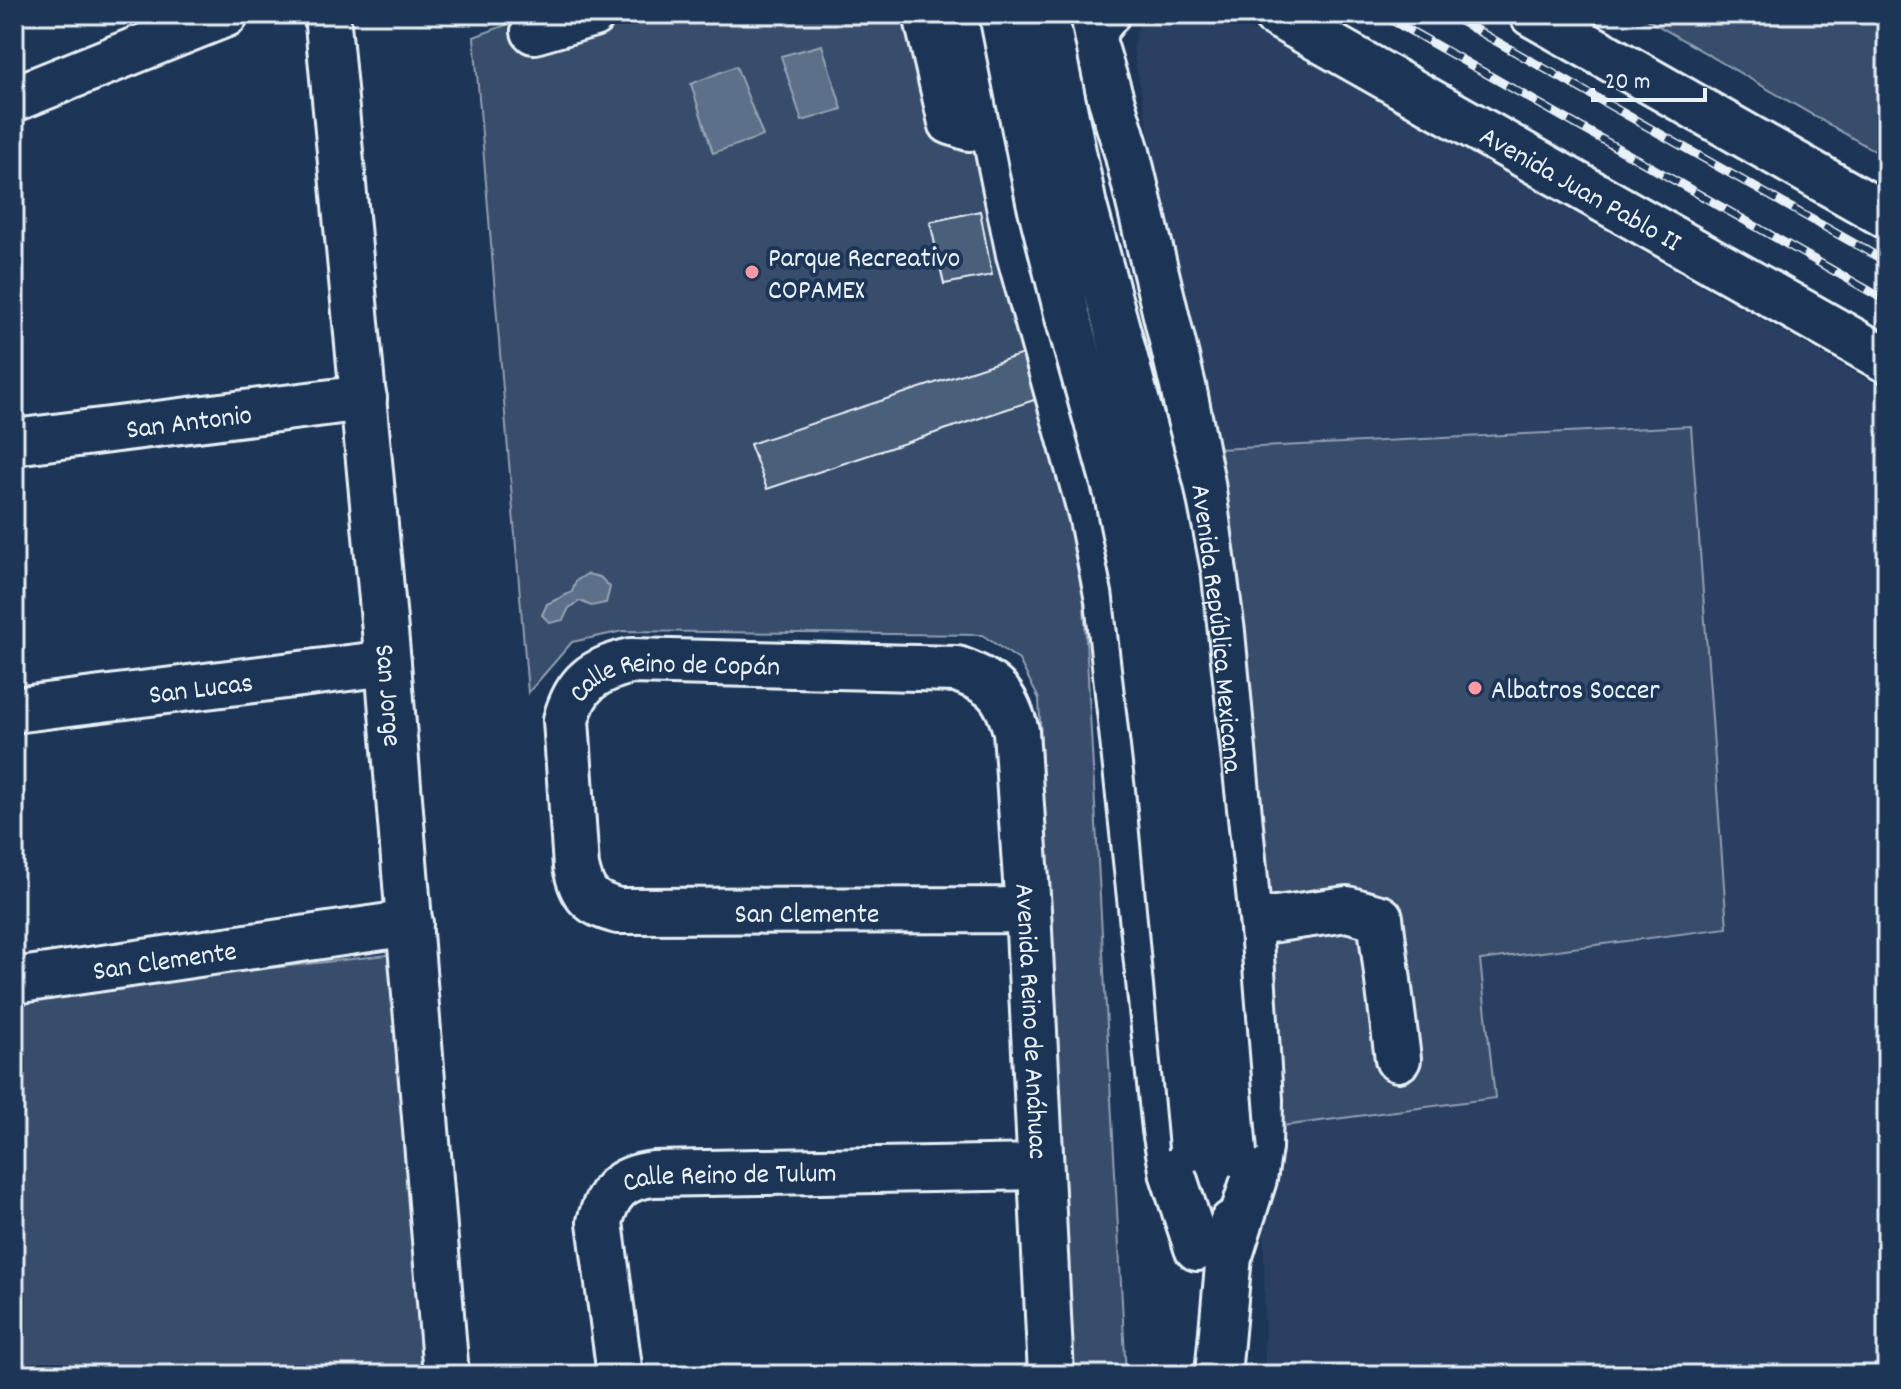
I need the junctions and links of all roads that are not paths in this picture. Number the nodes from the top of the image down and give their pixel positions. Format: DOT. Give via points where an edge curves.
graph roads {
  1 [pos="226,14"];
  2 [pos="327,14"];
  3 [pos="593,14"];
  4 [pos="926,14"];
  5 [pos="970,14"];
  6 [pos="1002,14"];
  7 [pos="1045,14"];
  8 [pos="1275,14"];
  9 [pos="1532,14"];
  10 [pos="534,31"];
  11 [pos="1096,32"];
  12 [pos="14,99"];
  13 [pos="988,107"];
  14 [pos="1887,216"];
  15 [pos="1887,360"];
  16 [pos="364,398"];
  17 [pos="14,442"];
  18 [pos="388,663"];
  19 [pos="984,679"];
  20 [pos="14,710"];
  21 [pos="588,898"];
  22 [pos="1028,910"];
  23 [pos="410,923"];
  24 [pos="1249,923"];
  25 [pos="14,981"];
  26 [pos="1398,1059"];
  27 [pos="1040,1167"];
  28 [pos="1214,1250"];
  29 [pos="1218,1367"];
  30 [pos="446,1375"];
  31 [pos="620,1375"];
  32 [pos="1051,1375"];
  1 -- 12 [label="street"];
  2 -- 16 [label="street, San Jorge"];
  3 -- 10 [label="street"];
  4 -- 13 [label="street" via="951,122 969,128"];
  5 -- 13 [label="street, Avenida República Mexicana"];
  6 -- 28 [label="street, Avenida República Mexicana, bridge" via="1039,201 1117,494 1136,589 1192,1148"];
  7 -- 28 [label="street, Avenida República Mexicana, bridge" via="1084,206 1161,492 1178,579 1234,1153"];
  8 -- 15 [label="street, Avenida Juan Pablo II"];
  9 -- 14 [label="street"];
  11 -- 13 [label="street" via="1058,58 1030,63 1002,77"];
  11 -- 24 [label="street, Avenida República Mexicana" via="1164,303 1202,483 1222,632"];
  13 -- 28 [label="street, Avenida República Mexicana" via="1019,254 1087,500 1108,600 1173,1175"];
  16 -- 17 [label="street, San Antonio"];
  16 -- 18 [label="street, San Jorge"];
  18 -- 20 [label="street, San Lucas"];
  18 -- 23 [label="street, San Jorge"];
  19 -- 21 [label="street, Calle Reino de Copán" via="957,669 631,661 596,673 571,701 566,720 576,867"];
  19 -- 22 [label="street, Avenida Reino de Anáhuac" via="1009,707 1016,731"];
  21 -- 22 [label="street, San Clemente" via="618,911"];
  22 -- 27 [label="street, Avenida Reino de Anáhuac"];
  23 -- 25 [label="street, San Clemente"];
  23 -- 30 [label="street, San Jorge"];
  24 -- 26 [label="street" via="1347,909 1380,918"];
  24 -- 28 [label="street, Avenida República Mexicana" via="1259,1148 1254,1179"];
  27 -- 31 [label="street, Calle Reino de Tulum" via="633,1177 615,1189 600,1222"];
  27 -- 32 [label="street, Avenida Reino de Anáhuac"];
  28 -- 29 [label="street, Avenida República Mexicana"];
}
